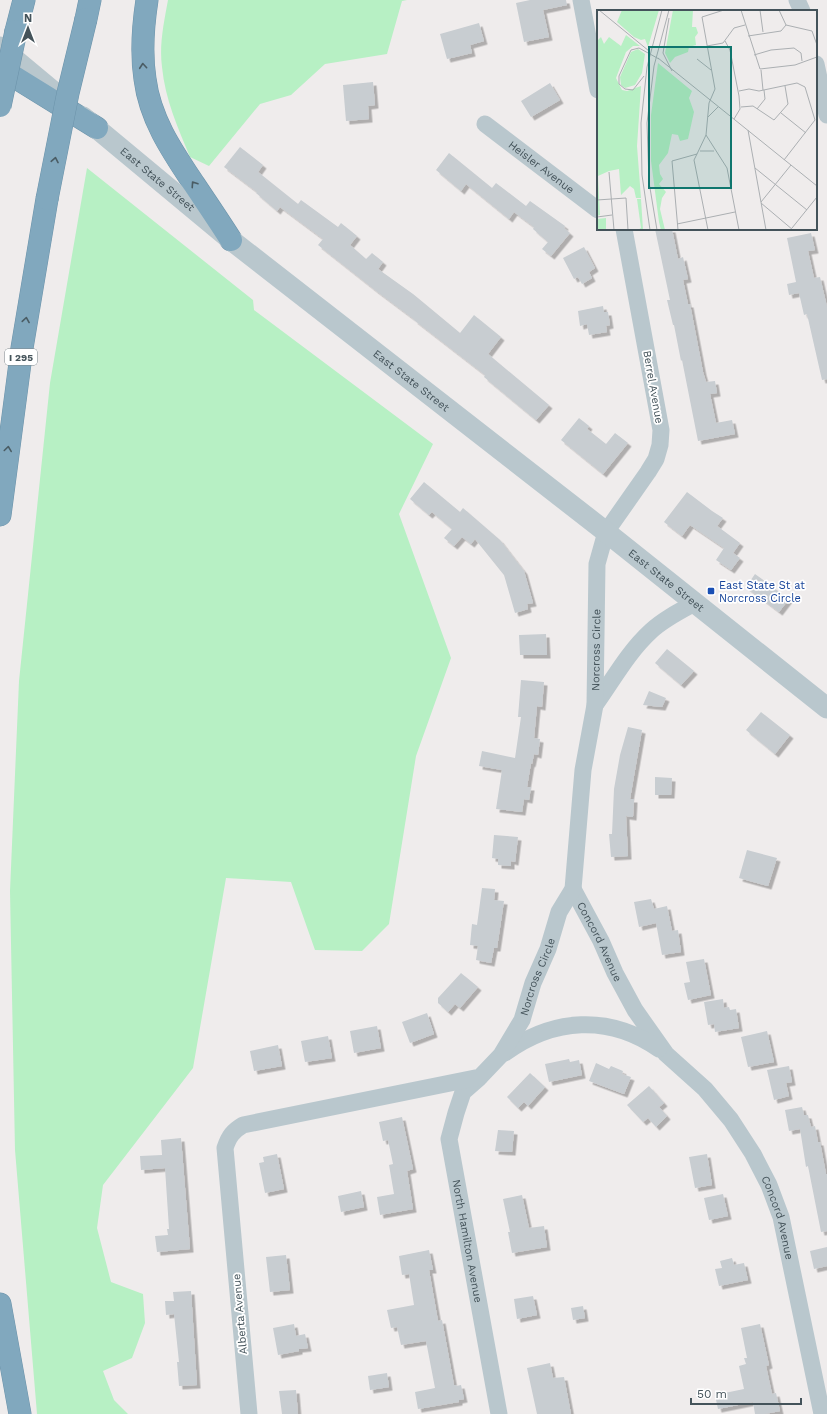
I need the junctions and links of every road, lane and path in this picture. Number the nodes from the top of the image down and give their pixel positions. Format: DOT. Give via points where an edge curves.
graph roads {
  1 [pos="24,0"];
  2 [pos="147,0"];
  3 [pos="581,0"];
  4 [pos="797,0"];
  5 [pos="88,9"];
  6 [pos="802,10"];
  7 [pos="0,47"];
  8 [pos="0,68"];
  9 [pos="817,69"];
  10 [pos="597,85"];
  11 [pos="0,106"];
  12 [pos="827,116"];
  13 [pos="485,124"];
  14 [pos="97,128"];
  15 [pos="597,209"];
  16 [pos="624,230"];
  17 [pos="231,240"];
  18 [pos="0,516"];
  19 [pos="606,532"];
  20 [pos="695,603"];
  21 [pos="595,706"];
  22 [pos="827,708"];
  23 [pos="573,889"];
  24 [pos="666,1054"];
  25 [pos="501,1055"];
  26 [pos="480,1077"];
  27 [pos="0,1304"];
  28 [pos="0,1375"];
  29 [pos="5,1414"];
  30 [pos="20,1414"];
  31 [pos="249,1414"];
  32 [pos="499,1414"];
  33 [pos="822,1414"];
  1 -- 11 [label="highway, bridge"];
  17 -- 2 [label="highway, one-way" via="172,152 155,117 143,64 143,30"];
  3 -- 10 [label="street"];
  4 -- 6 [label="street"];
  18 -- 5 [label="highway, I 295, one-way, bridge" via="25,326 47,199 68,92"];
  7 -- 14 [label="street, East State Street"];
  8 -- 14 [label="highway"];
  9 -- 12 [label="street"];
  13 -- 15 [label="street, Heisler Avenue"];
  14 -- 17 [label="street, East State Street"];
  16 -- 19 [label="street, Berrel Avenue" via="661,430 656,459"];
  17 -- 19 [label="street, East State Street"];
  19 -- 20 [label="street, East State Street"];
  19 -- 21 [label="street, Norcross Circle" via="597,564"];
  20 -- 21 [label="street" via="652,630 635,648"];
  20 -- 22 [label="street, East State Street"];
  21 -- 23 [label="street, Norcross Circle" via="583,770"];
  23 -- 24 [label="street, Concord Avenue" via="635,1010"];
  23 -- 25 [label="street, Norcross Circle" via="559,912 522,1020"];
  24 -- 25 [label="street, Concord Avenue" via="627,1032 605,1026 584,1025 540,1032"];
  24 -- 33 [label="street, Concord Avenue" via="705,1089 731,1120 754,1154 769,1185 781,1217"];
  25 -- 26 [label="street, Norcross Circle"];
  26 -- 31 [label="street, Alberta Avenue" via="243,1125 234,1130 225,1148"];
  26 -- 32 [label="street, North Hamilton Avenue" via="463,1092 449,1139"];
  27 -- 30 [label="highway"];
  28 -- 29 [label="highway"];
}
